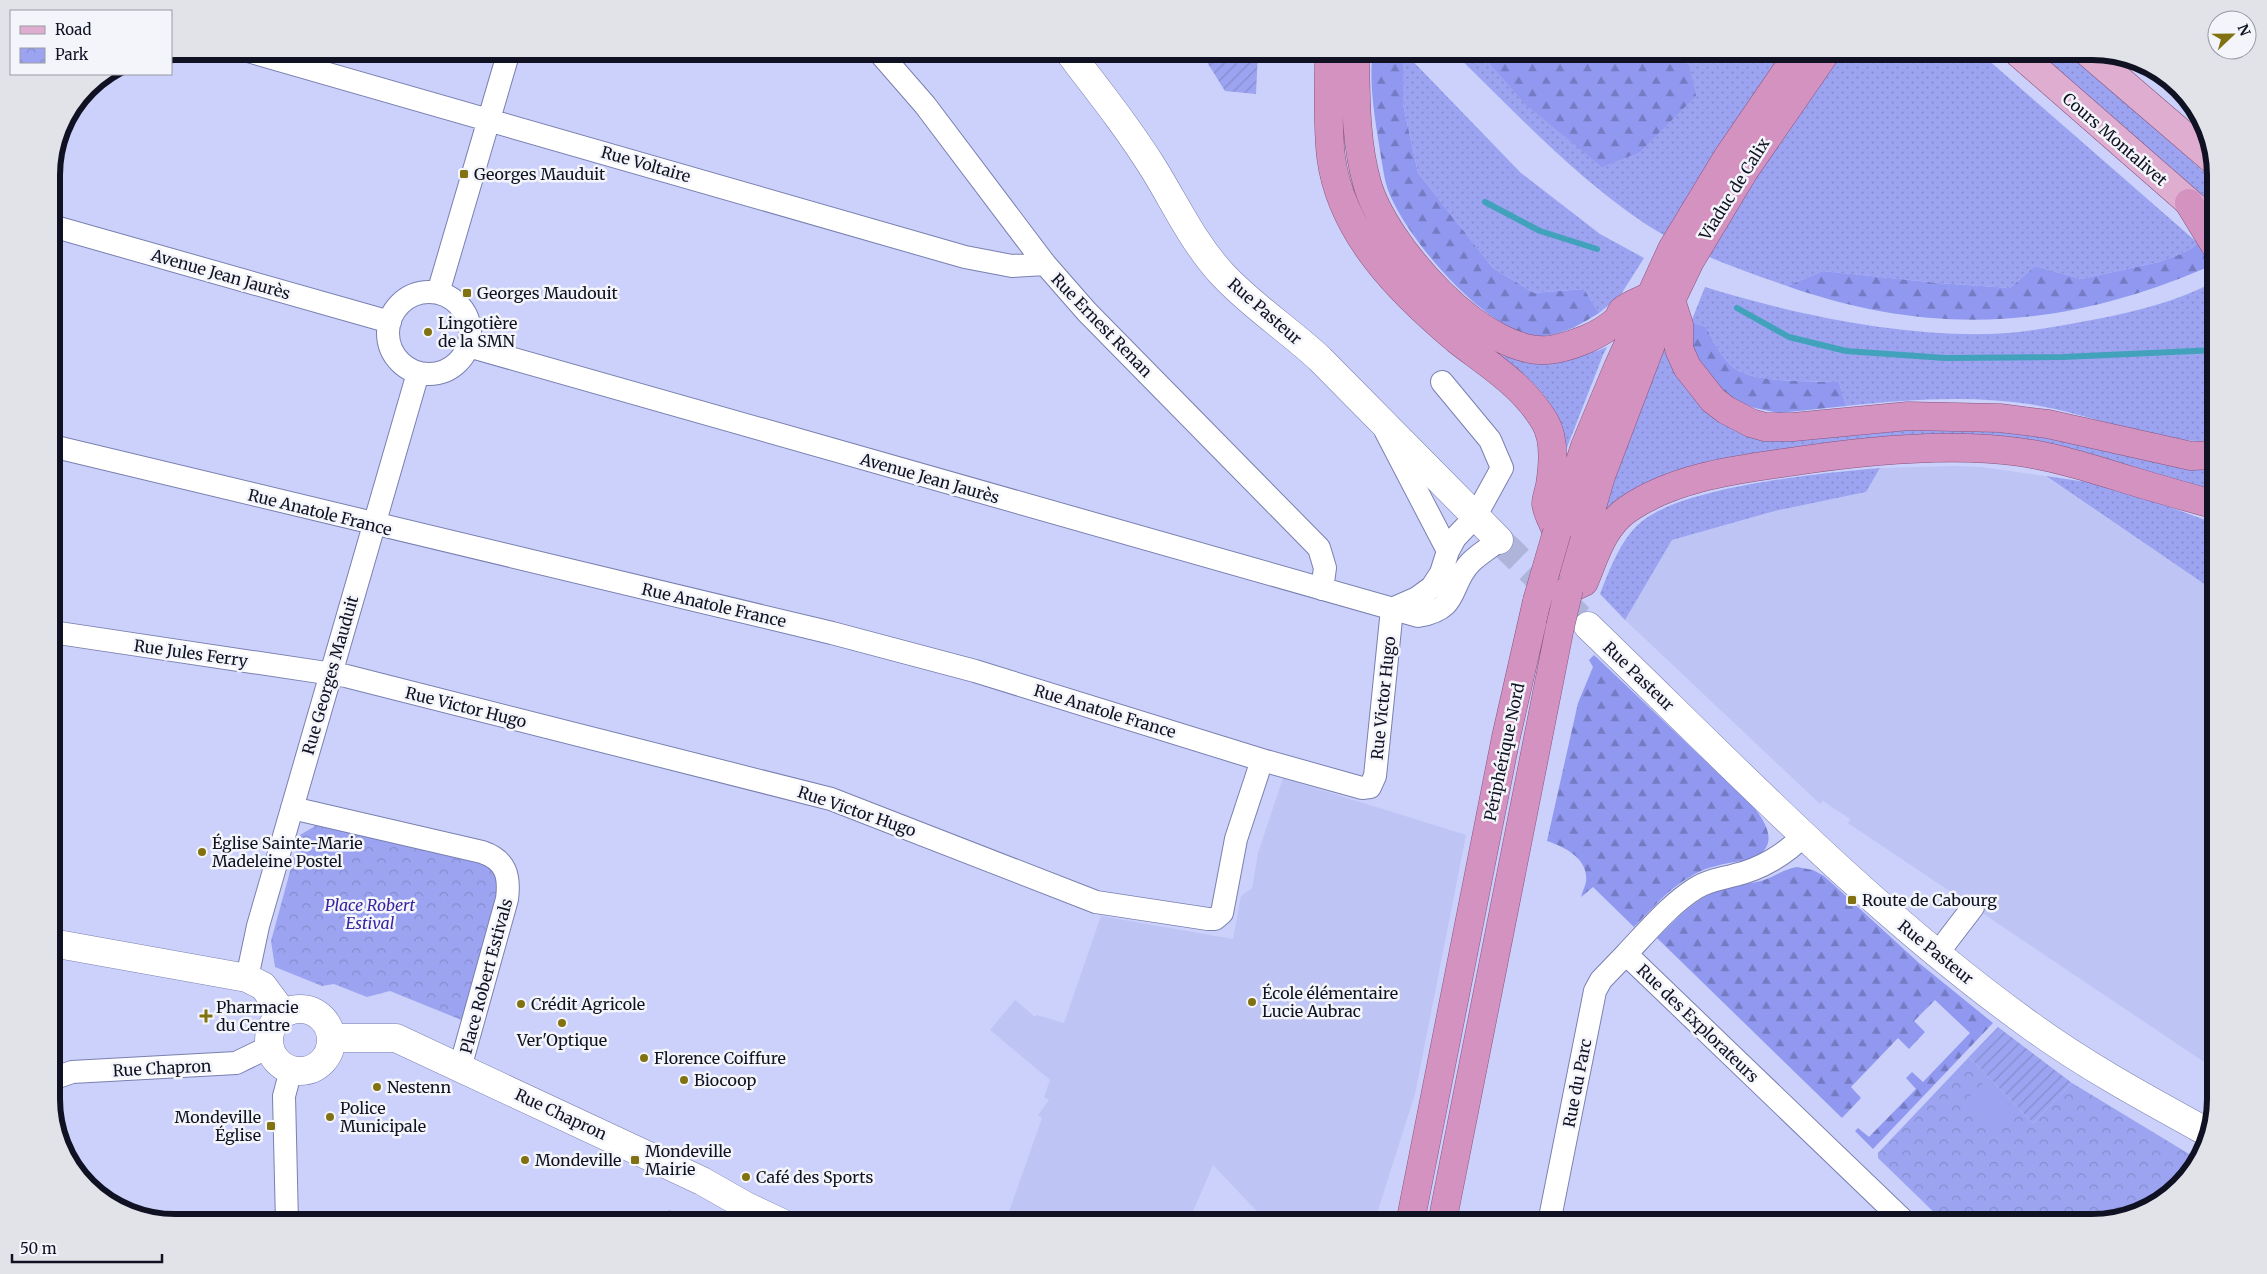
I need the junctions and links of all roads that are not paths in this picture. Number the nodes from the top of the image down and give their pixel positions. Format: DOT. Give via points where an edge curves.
graph roads {
  1 [pos="279,60"];
  2 [pos="506,60"];
  3 [pos="886,60"];
  4 [pos="1075,60"];
  5 [pos="1329,60"];
  6 [pos="1355,60"];
  7 [pos="1794,60"];
  8 [pos="1821,60"];
  9 [pos="2026,60"];
  10 [pos="2097,60"];
  11 [pos="489,120"];
  12 [pos="2205,153"];
  13 [pos="2189,203"];
  14 [pos="2207,218"];
  15 [pos="60,228"];
  16 [pos="2207,232"];
  17 [pos="1044,264"];
  18 [pos="438,293"];
  19 [pos="1660,300"];
  20 [pos="390,322"];
  21 [pos="1646,328"];
  22 [pos="468,346"];
  23 [pos="418,373"];
  24 [pos="1442,382"];
  25 [pos="1382,422"];
  26 [pos="60,448"];
  27 [pos="2207,455"];
  28 [pos="2207,503"];
  29 [pos="1475,517"];
  30 [pos="374,525"];
  31 [pos="1576,529"];
  32 [pos="1499,540"];
  33 [pos="1448,551"];
  34 [pos="1322,589"];
  35 [pos="1392,609"];
  36 [pos="1588,626"];
  37 [pos="60,633"];
  38 [pos="330,674"];
  39 [pos="1262,760"];
  40 [pos="1370,787"];
  41 [pos="292,808"];
  42 [pos="1804,835"];
  43 [pos="1973,906"];
  44 [pos="60,944"];
  45 [pos="1626,954"];
  46 [pos="1937,954"];
  47 [pos="246,978"];
  48 [pos="283,1013"];
  49 [pos="331,1038"];
  50 [pos="269,1047"];
  51 [pos="460,1068"];
  52 [pos="291,1070"];
  53 [pos="60,1076"];
  54 [pos="2202,1130"];
  55 [pos="287,1214"];
  56 [pos="763,1214"];
  57 [pos="1412,1214"];
  58 [pos="1444,1214"];
  59 [pos="1551,1214"];
  60 [pos="1897,1214"];
  1 -- 11 [label="street, Rue Voltaire"];
  2 -- 11 [label="street"];
  3 -- 17 [label="street, Rue Ernest Renan" via="925,105"];
  4 -- 25 [label="main road, Rue Pasteur" via="1155,171 1187,227 1223,275 1306,346"];
  5 -- 31 [label="highway" via="1331,158 1355,226 1384,270 1415,303 1478,357 1507,376 1540,414 1550,438 1552,461 1546,504"];
  6 -- 19 [label="highway" via="1360,154 1367,185 1379,213 1409,257 1452,305 1473,322 1505,342 1526,348 1554,349 1586,339 1618,319 1621,312"];
  7 -- 19 [label="highway, Viaduc de Calix" via="1696,208"];
  8 -- 19 [label="highway, Viaduc de Calix" via="1776,122 1690,261"];
  9 -- 13 [label="main road, Cours Montalivet"];
  10 -- 12 [label="main road"];
  11 -- 17 [label="street, Rue Voltaire" via="965,256 1012,266"];
  11 -- 18 [label="street"];
  13 -- 14 [label="main road, Cours Montalivet"];
  13 -- 16 [label="highway"];
  15 -- 20 [label="street, Avenue Jean Jaurès"];
  17 -- 34 [label="street, Rue Ernest Renan" via="1087,312 1320,548 1325,568"];
  18 -- 20 [label="street" via="425,292 408,298 395,311"];
  18 -- 22 [label="street" via="461,307 468,319"];
  19 -- 21 [label="highway, Viaduc de Calix"];
  19 -- 27 [label="highway" via="1679,325 1679,349 1690,372 1713,400 1740,418 1765,427 1908,416 2000,418 2048,424 2191,456"];
  20 -- 23 [label="street" via="388,335 397,359"];
  21 -- 31 [label="highway, Périphérique Nord" via="1601,476"];
  22 -- 23 [label="street" via="463,357 443,372 431,375"];
  22 -- 34 [label="street, Avenue Jean Jaurès"];
  23 -- 30 [label="street, Rue Georges Mauduit"];
  24 -- 29 [label="street" via="1490,440 1502,468"];
  25 -- 29 [label="main road, Rue Pasteur"];
  25 -- 33 [label="street"];
  26 -- 30 [label="street, Rue Anatole France"];
  28 -- 31 [label="highway" via="2070,463 2019,452 1911,449 1745,468 1696,479 1669,488 1628,509 1614,522"];
  29 -- 32 [label="main road, Rue Pasteur"];
  29 -- 33 [label="street" via="1455,538"];
  30 -- 38 [label="street, Rue Georges Mauduit"];
  30 -- 39 [label="street, Rue Anatole France" via="832,633 975,671"];
  31 -- 57 [label="highway, Périphérique Nord, bridge" via="1537,601 1506,737"];
  31 -- 58 [label="highway, Périphérique Nord, bridge" via="1569,588"];
  32 -- 35 [label="street, Avenue Jean Jaurès" via="1471,562 1452,597 1437,610 1418,616"];
  33 -- 35 [label="street" via="1441,573 1432,586 1417,598"];
  34 -- 35 [label="street, Avenue Jean Jaurès"];
  35 -- 40 [label="street, Rue Victor Hugo" via="1375,776"];
  36 -- 42 [label="main road, Rue Pasteur"];
  37 -- 38 [label="street, Rue Jules Ferry"];
  38 -- 39 [label="street, Rue Victor Hugo" via="831,798 1096,902 1208,919 1215,919 1222,913 1236,839"];
  38 -- 41 [label="street, Rue Georges Mauduit"];
  39 -- 40 [label="street, Rue Anatole France" via="1354,786"];
  41 -- 47 [label="street, Rue Georges Mauduit"];
  41 -- 51 [label="street, Place Robert Estivals" via="482,852 503,864 509,887"];
  42 -- 45 [label="street, Rue des Explorateurs" via="1794,846 1766,863 1736,875 1716,878 1696,888 1658,919"];
  42 -- 46 [label="main road, Rue Pasteur"];
  43 -- 46 [label="street"];
  44 -- 47 [label="main road"];
  45 -- 59 [label="street, Rue du Parc" via="1601,980 1595,992"];
  45 -- 60 [label="street, Rue des Explorateurs"];
  46 -- 54 [label="main road, Rue Pasteur" via="2032,1027"];
  47 -- 48 [label="main road" via="263,986"];
  48 -- 49 [label="main road" via="293,1008 314,1011 329,1027"];
  48 -- 50 [label="main road" via="270,1028"];
  49 -- 51 [label="main road, Rue Chapron" via="396,1038"];
  49 -- 52 [label="main road" via="330,1048 320,1064 301,1072"];
  50 -- 52 [label="main road" via="273,1057"];
  50 -- 53 [label="street, Rue Chapron" via="236,1063 72,1072"];
  51 -- 56 [label="main road, Rue Chapron" via="702,1181"];
  52 -- 55 [label="street" via="284,1096"];
}
